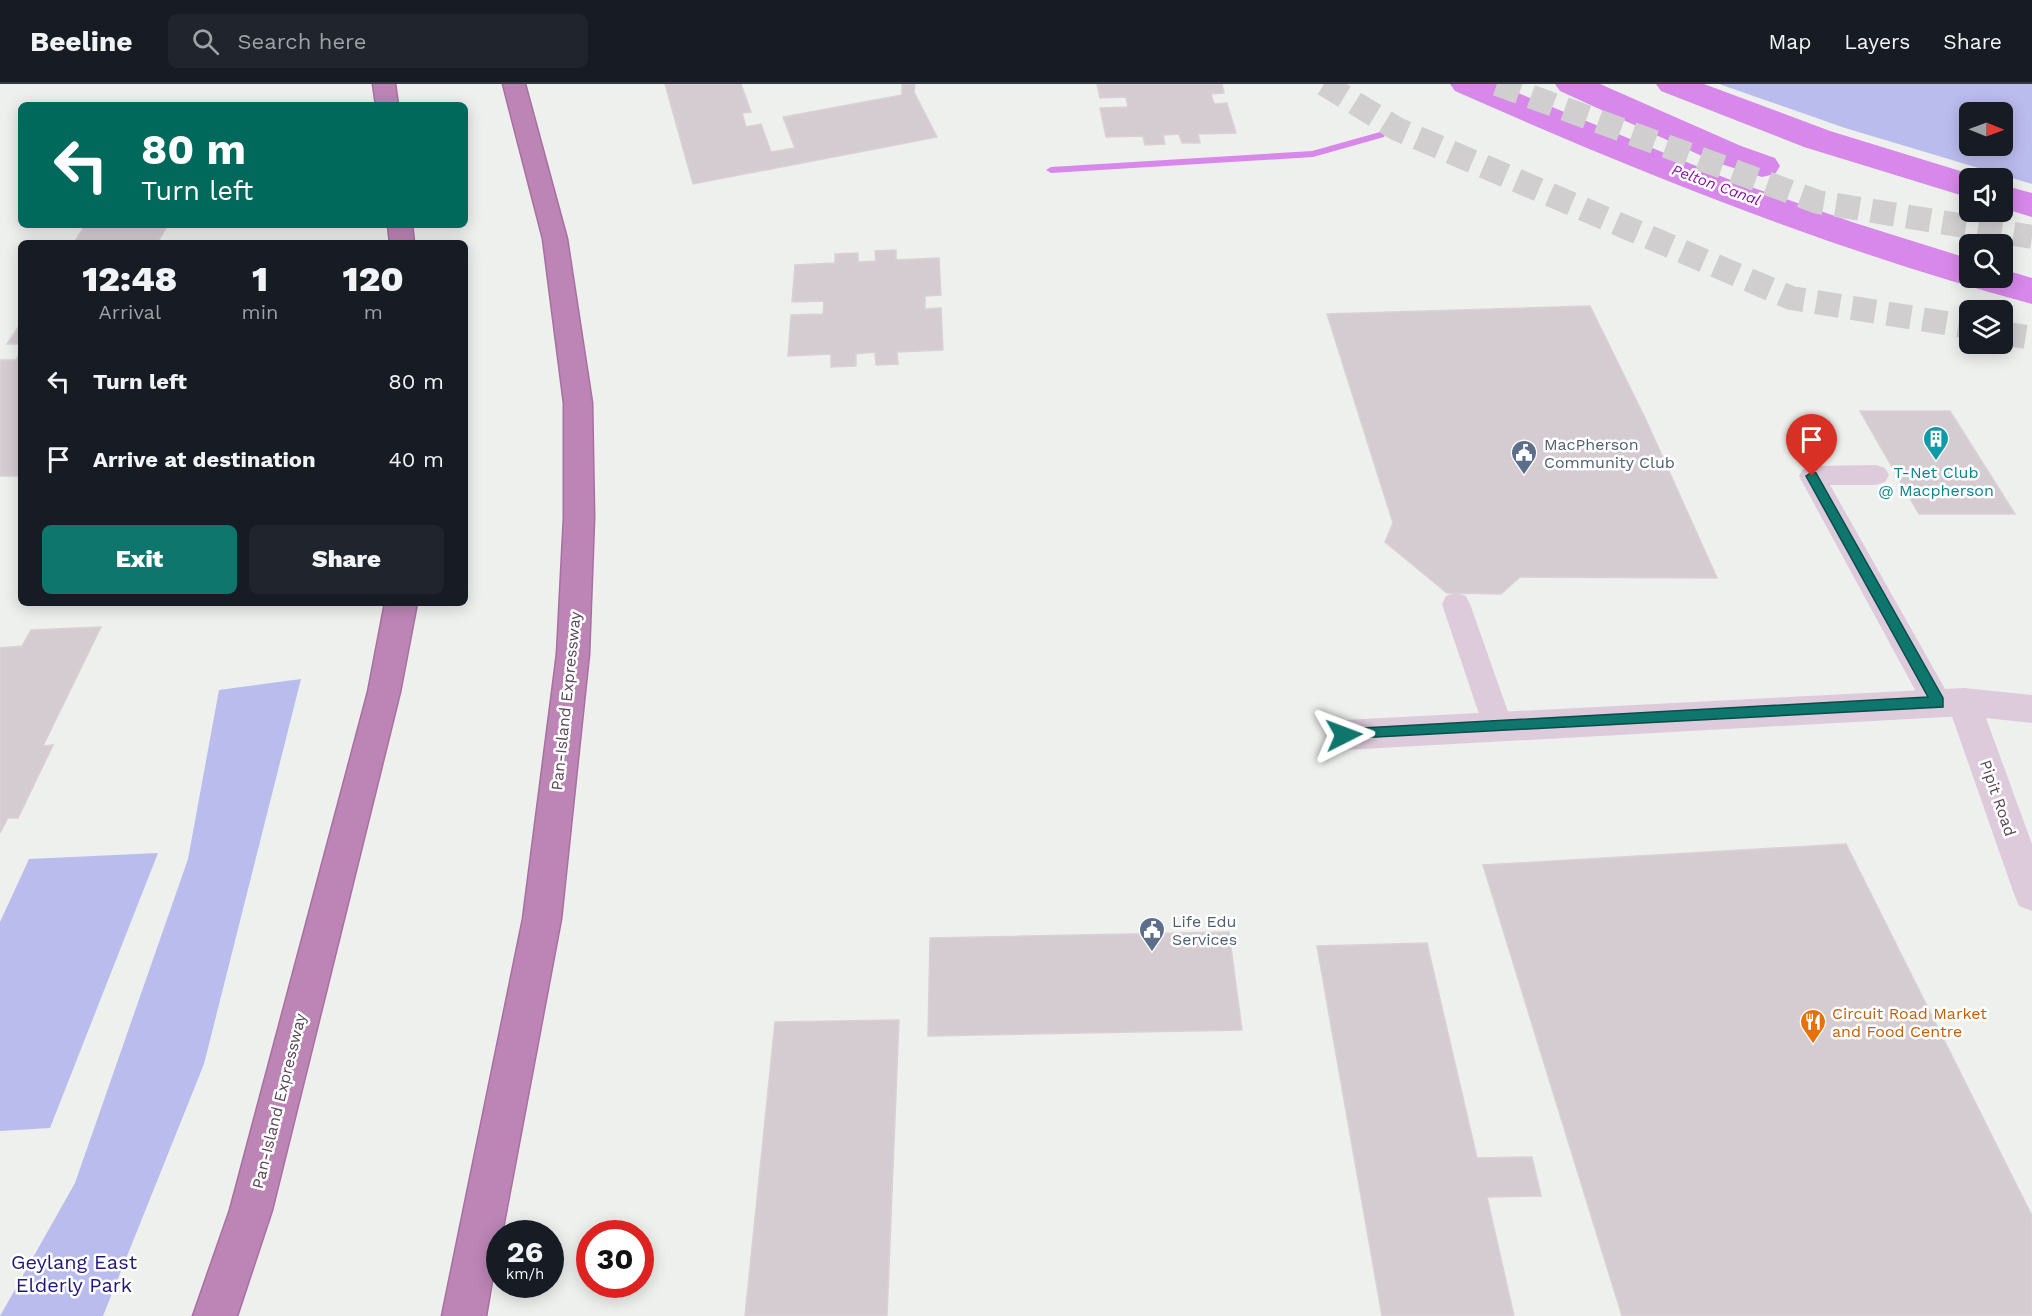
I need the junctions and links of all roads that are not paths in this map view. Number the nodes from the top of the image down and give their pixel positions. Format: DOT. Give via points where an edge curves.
graph roads {
  1 [pos="384,84"];
  2 [pos="514,84"];
  3 [pos="387,102"];
  4 [pos="1876,475"];
  5 [pos="1456,604"];
  6 [pos="400,606"];
  7 [pos="1951,702"];
  8 [pos="2032,709"];
  9 [pos="1498,726"];
  10 [pos="1344,735"];
  11 [pos="2032,894"];
  12 [pos="215,1316"];
  13 [pos="464,1316"];
  1 -- 3 [label="highway"];
  2 -- 13 [label="highway, Pan-Island Expressway" via="555,239 578,403 579,530 573,654 542,919"];
  4 -- 7 [label="lane" via="1812,476"];
  5 -- 9 [label="lane"];
  6 -- 12 [label="highway, Pan-Island Expressway" via="384,692 254,1199"];
  7 -- 8 [label="street"];
  7 -- 9 [label="street"];
  7 -- 11 [label="street, Pipit Road"];
  9 -- 10 [label="street"];
}
